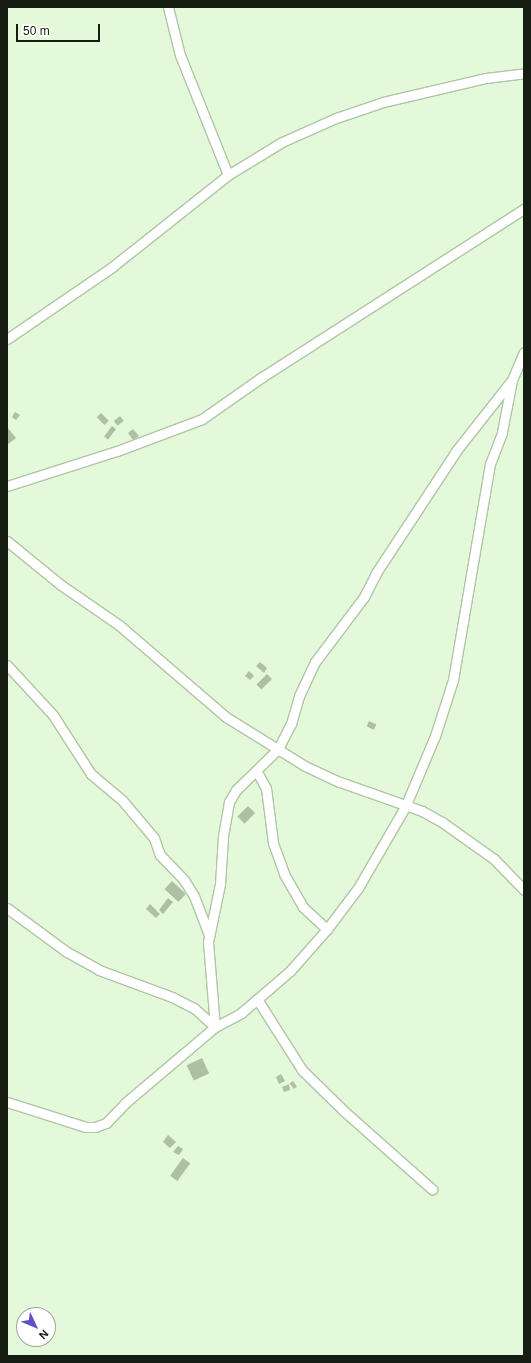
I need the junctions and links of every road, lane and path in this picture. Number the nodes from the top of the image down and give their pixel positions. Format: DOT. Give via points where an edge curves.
graph roads {
  1 [pos="168,7"];
  2 [pos="524,73"];
  3 [pos="228,175"];
  4 [pos="524,209"];
  5 [pos="7,339"];
  6 [pos="524,352"];
  7 [pos="512,380"];
  8 [pos="7,486"];
  9 [pos="7,541"];
  10 [pos="7,665"];
  11 [pos="278,749"];
  12 [pos="257,772"];
  13 [pos="405,807"];
  14 [pos="523,886"];
  15 [pos="7,908"];
  16 [pos="327,929"];
  17 [pos="209,935"];
  18 [pos="257,999"];
  19 [pos="215,1027"];
  20 [pos="7,1102"];
  21 [pos="432,1189"];
  1 -- 3 [label="street" via="180,55"];
  2 -- 3 [label="street" via="428,91 336,118 282,142"];
  3 -- 5 [label="street" via="112,267"];
  4 -- 8 [label="street" via="202,418 117,451"];
  6 -- 7 [label="street"];
  7 -- 11 [label="street" via="456,451 376,573 364,597 315,662 301,690 291,724"];
  7 -- 13 [label="street" via="502,432 490,464 453,680 435,736"];
  9 -- 11 [label="street" via="61,585 119,625 226,717"];
  10 -- 17 [label="street" via="53,714 91,774 122,800 156,840 162,857 184,880 194,896"];
  11 -- 12 [label="street"];
  11 -- 13 [label="street" via="305,766 340,782"];
  12 -- 16 [label="street" via="266,788 273,843 284,874 303,907"];
  12 -- 17 [label="street" via="236,790 226,809 220,884"];
  13 -- 14 [label="street" via="422,811 457,831 494,858"];
  13 -- 16 [label="street" via="358,888"];
  15 -- 19 [label="street" via="44,937 98,970 172,997 194,1008"];
  16 -- 18 [label="street" via="290,971"];
  17 -- 19 [label="street"];
  18 -- 19 [label="street" via="240,1013"];
  18 -- 21 [label="street" via="302,1070"];
  19 -- 20 [label="street" via="101,1126 86,1126"];
}
